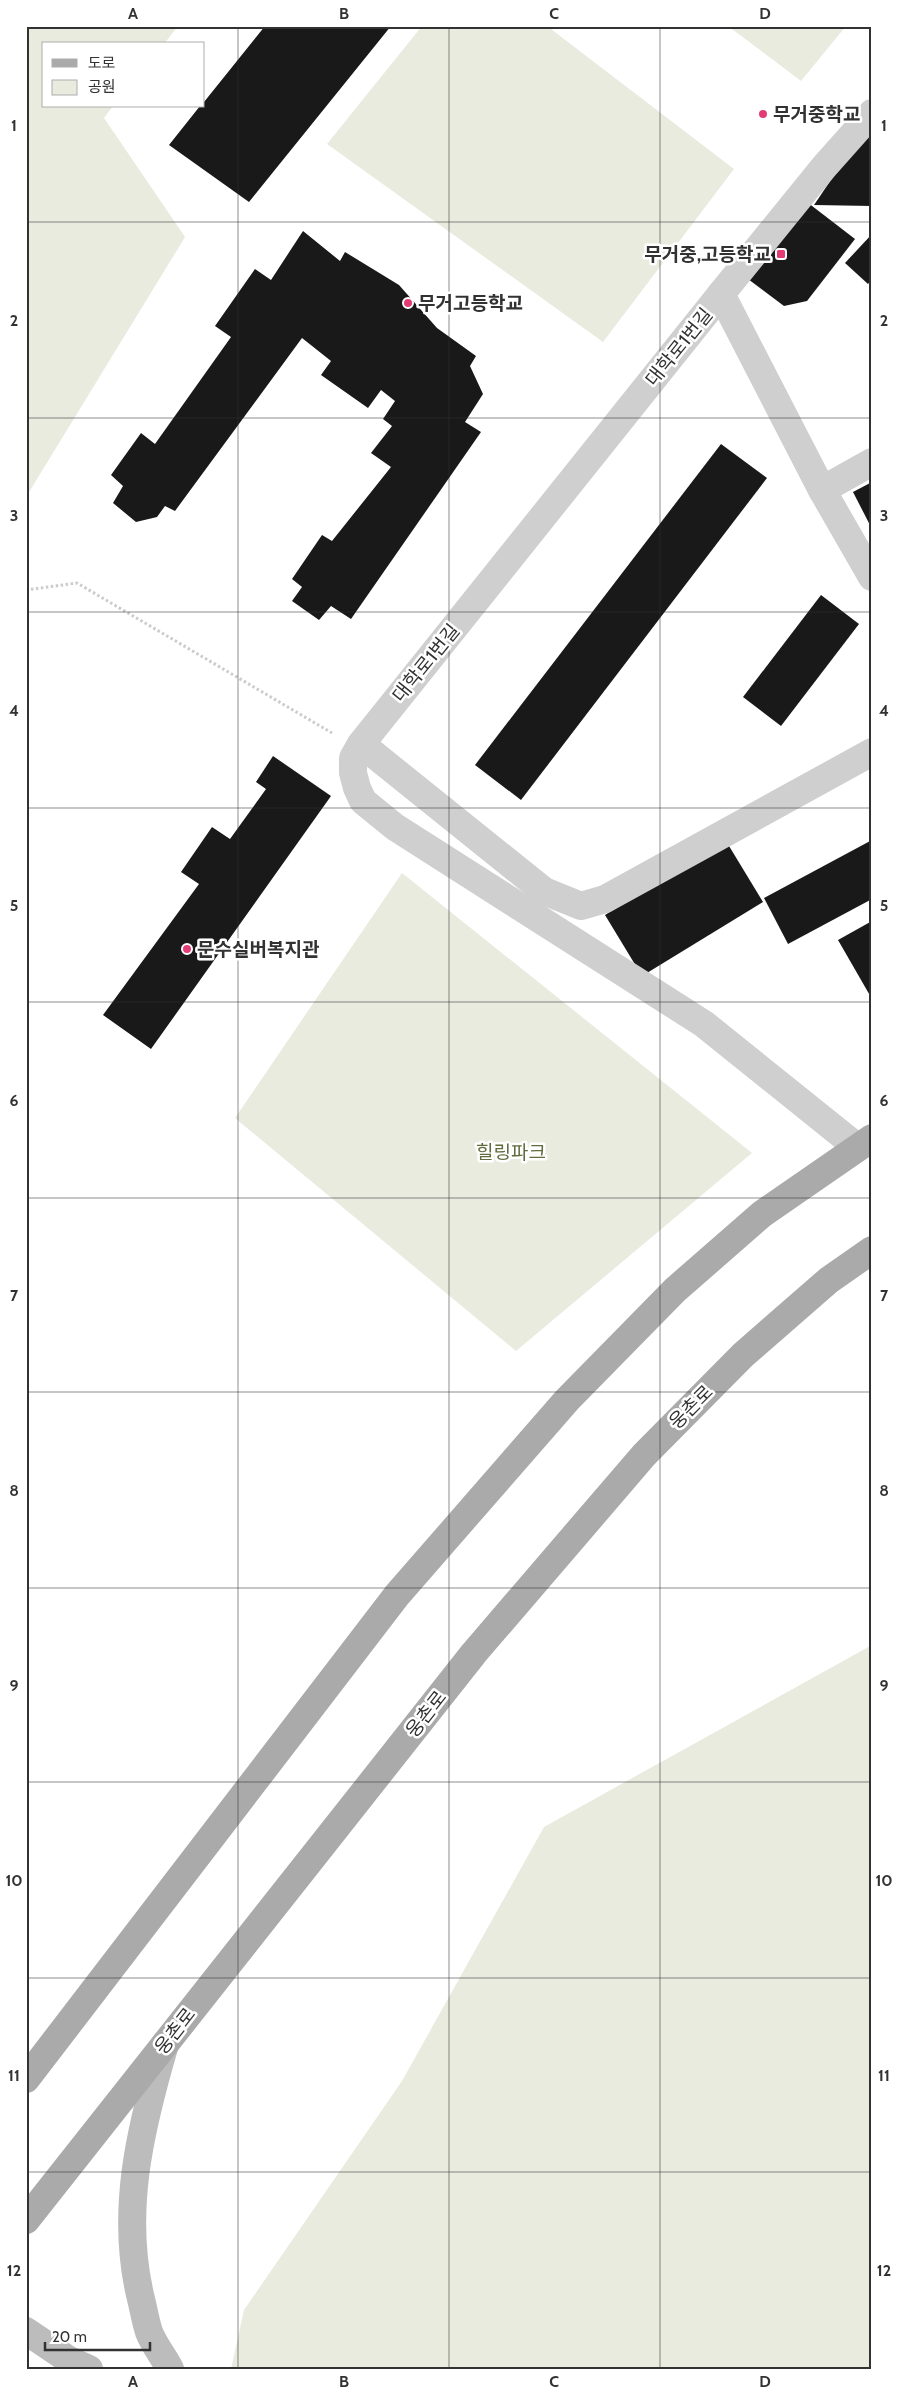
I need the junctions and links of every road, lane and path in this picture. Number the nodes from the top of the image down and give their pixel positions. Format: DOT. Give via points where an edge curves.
graph roads {
  1 [pos="872,113"];
  2 [pos="721,294"];
  3 [pos="872,462"];
  4 [pos="822,490"];
  5 [pos="872,577"];
  6 [pos="26,590"];
  7 [pos="360,746"];
  8 [pos="872,752"];
  9 [pos="864,1143"];
  10 [pos="872,1250"];
  11 [pos="166,2042"];
  12 [pos="26,2079"];
  13 [pos="26,2220"];
  14 [pos="26,2331"];
  15 [pos="89,2369"];
  16 [pos="170,2369"];
  1 -- 2 [label="street, 대학로1번길"];
  2 -- 4 [label="street"];
  2 -- 7 [label="street, 대학로1번길"];
  3 -- 4 [label="street"];
  4 -- 5 [label="street"];
  6 -- 7 [label="path" via="77,583"];
  7 -- 8 [label="street" via="544,891 581,906 605,899"];
  7 -- 9 [label="street" via="353,758 357,788 363,801 395,827 704,1024"];
  9 -- 12 [label="main road" via="762,1214 682,1284 567,1400 397,1595"];
  10 -- 11 [label="main road, 웅촌로" via="829,1280 742,1355 644,1455 474,1653"];
  11 -- 13 [label="main road, 웅촌로"];
  11 -- 16 [label="main road" via="146,2108 134,2172 131,2237 137,2285 149,2333"];
  14 -- 15 [label="main road" via="69,2360"];
}
